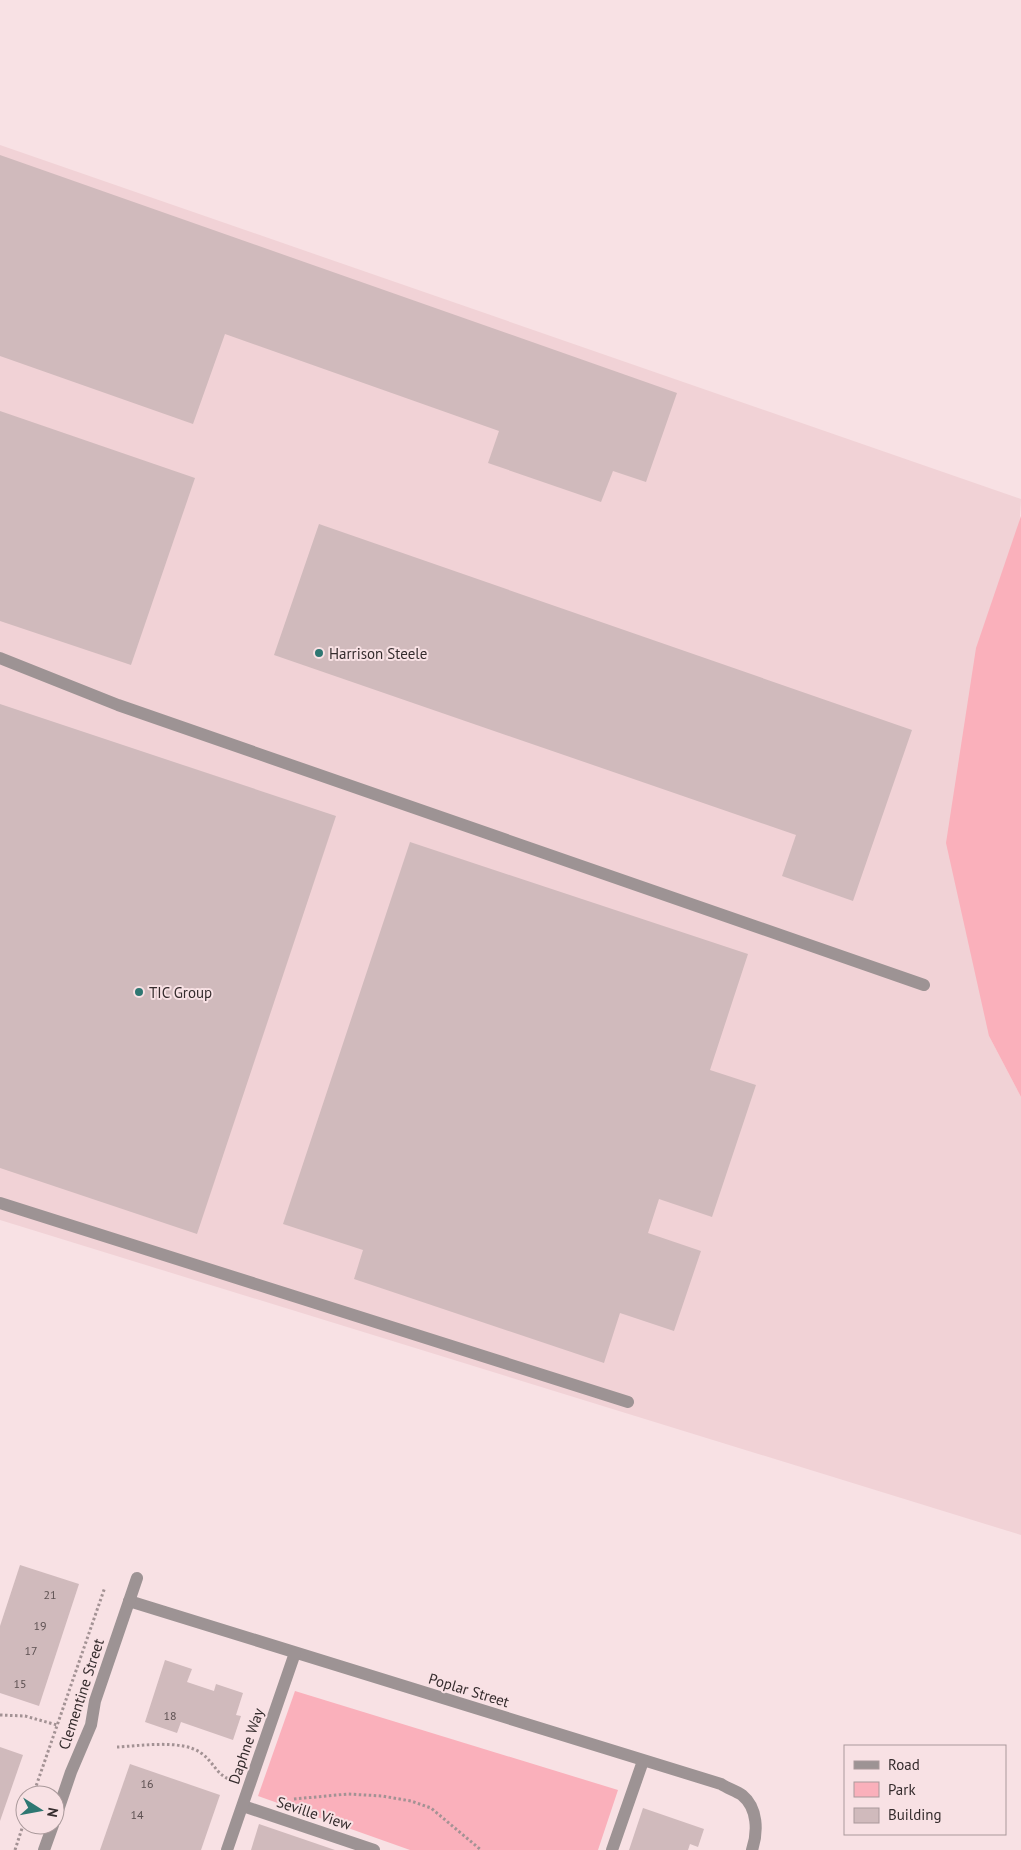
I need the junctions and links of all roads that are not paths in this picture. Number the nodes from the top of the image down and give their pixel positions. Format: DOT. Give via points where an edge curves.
graph roads {
  1 [pos="0,658"];
  2 [pos="924,986"];
  3 [pos="0,1203"];
  4 [pos="628,1402"];
  5 [pos="138,1578"];
  6 [pos="129,1601"];
  7 [pos="295,1653"];
  8 [pos="643,1761"];
  9 [pos="65,1790"];
  10 [pos="243,1806"];
  11 [pos="49,1835"];
  12 [pos="44,1850"];
  13 [pos="227,1850"];
  14 [pos="374,1850"];
  15 [pos="612,1850"];
  16 [pos="752,1850"];
  1 -- 2 [label="street" via="118,705"];
  3 -- 4 [label="street"];
  5 -- 6 [label="street, Clementine Street"];
  6 -- 7 [label="street, Poplar Street"];
  6 -- 9 [label="street, Clementine Street" via="95,1701 91,1725"];
  7 -- 8 [label="street, Poplar Street"];
  7 -- 10 [label="street, Daphne Way"];
  8 -- 15 [label="street"];
  8 -- 16 [label="street, Poplar Street" via="721,1784 741,1795 751,1806 755,1818 756,1835"];
  10 -- 13 [label="street, Daphne Way"];
  10 -- 14 [label="street, Seville View"];
  11 -- 12 [label="street"];
}
